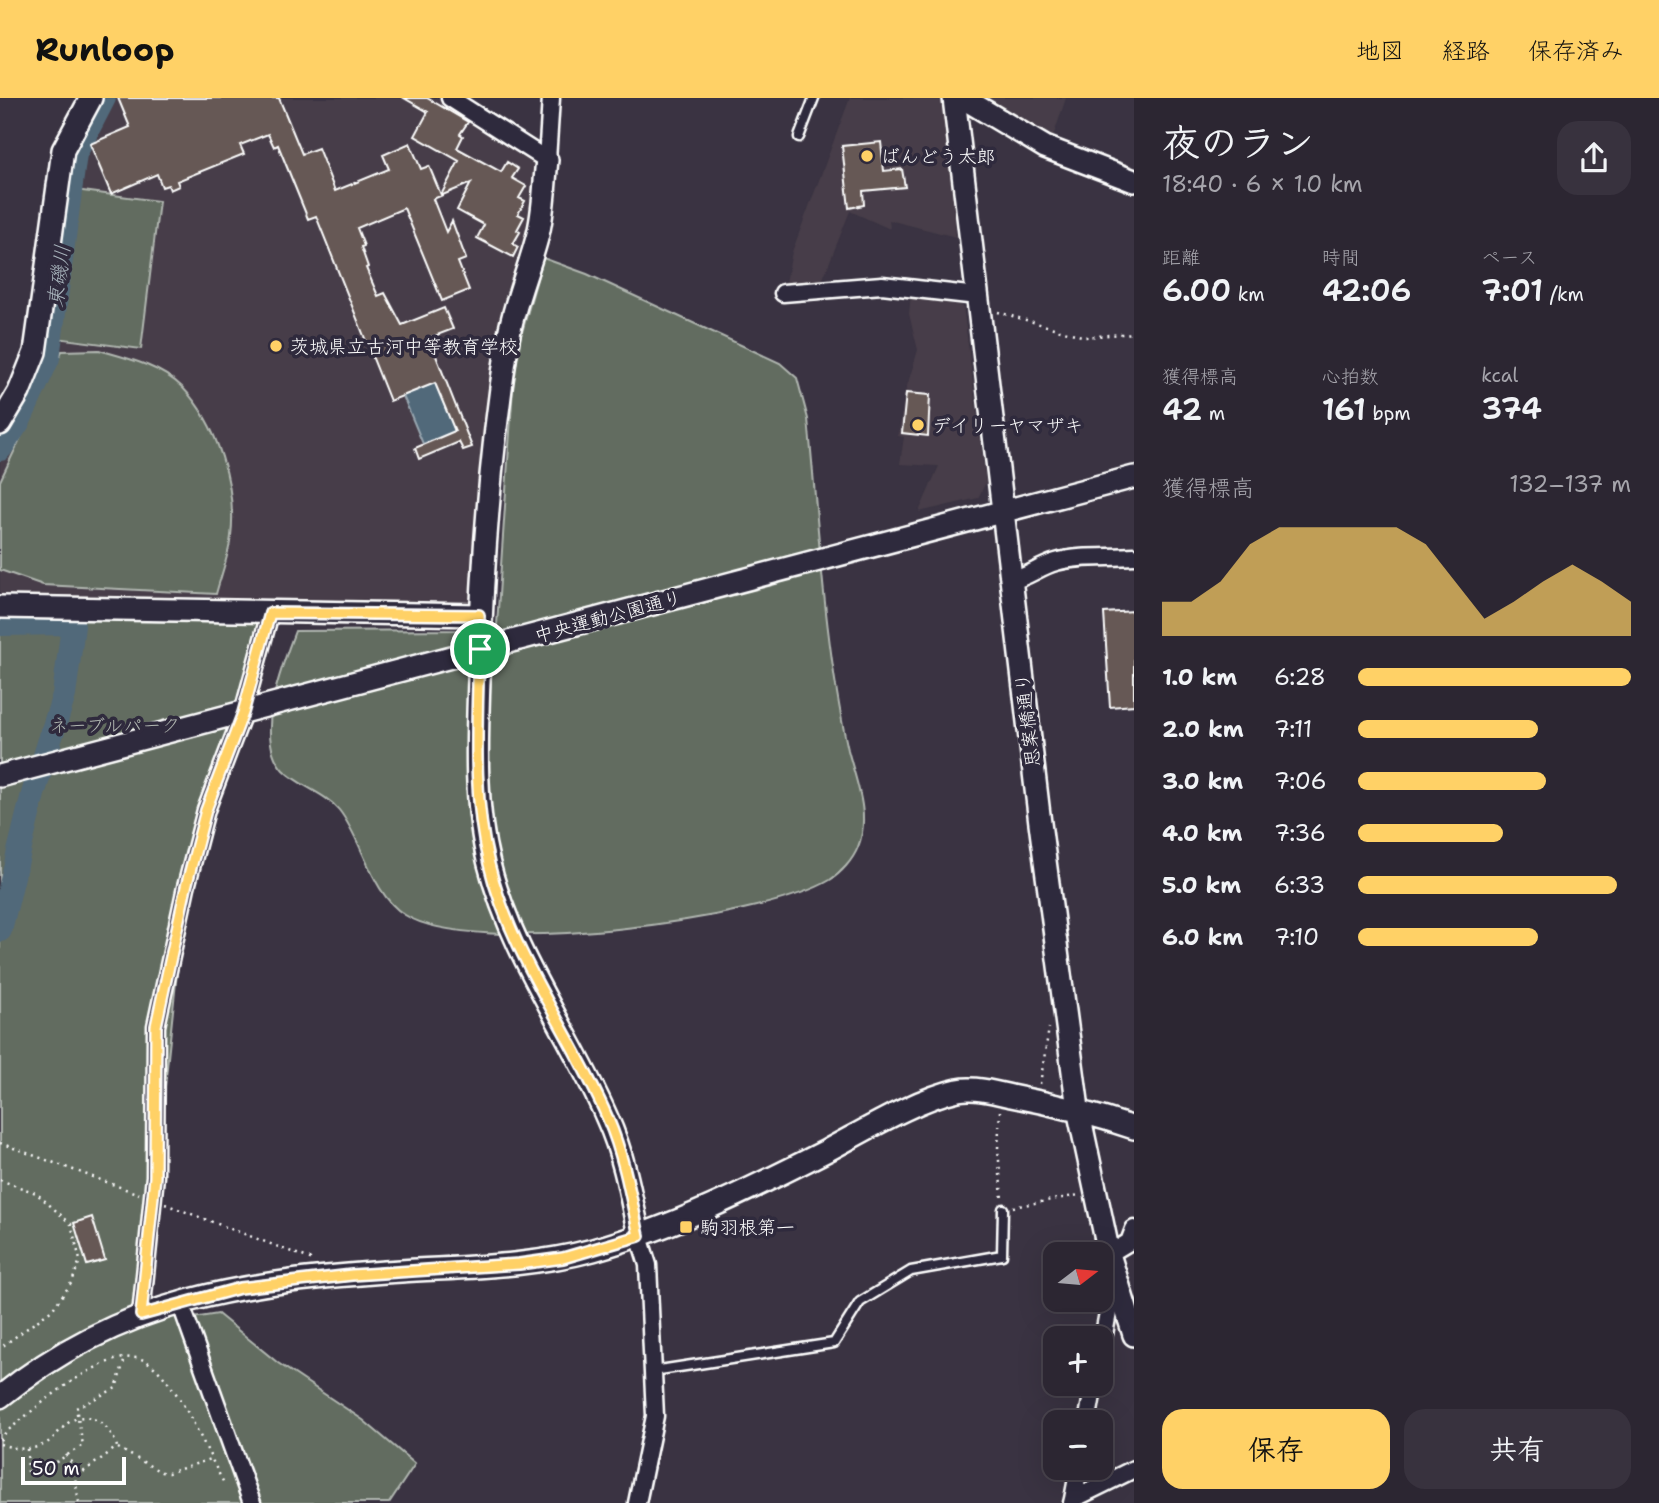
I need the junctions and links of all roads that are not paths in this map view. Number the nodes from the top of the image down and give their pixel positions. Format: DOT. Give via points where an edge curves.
graph roads {
  1 [pos="91,98"];
  2 [pos="450,98"];
  3 [pos="551,98"];
  4 [pos="814,98"];
  5 [pos="954,98"];
  6 [pos="963,98"];
  7 [pos="799,137"];
  8 [pos="547,160"];
  9 [pos="1134,181"];
  10 [pos="783,293"];
  11 [pos="977,301"];
  12 [pos="0,425"];
  13 [pos="1134,477"];
  14 [pos="1002,512"];
  15 [pos="1134,556"];
  16 [pos="1010,582"];
  17 [pos="0,607"];
  18 [pos="270,613"];
  19 [pos="479,615"];
  20 [pos="480,649"];
  21 [pos="243,713"];
  22 [pos="0,776"];
  23 [pos="1078,1109"];
  24 [pos="1134,1128"];
  25 [pos="1003,1209"];
  26 [pos="1134,1229"];
  27 [pos="639,1236"];
  28 [pos="1107,1242"];
  29 [pos="1113,1262"];
  30 [pos="1113,1266"];
  31 [pos="180,1302"];
  32 [pos="141,1315"];
  33 [pos="1134,1335"];
  34 [pos="653,1371"];
  35 [pos="0,1397"];
  36 [pos="1134,1469"];
  37 [pos="1076,1480"];
  38 [pos="1072,1501"];
  39 [pos="252,1503"];
  40 [pos="637,1503"];
  1 -- 12 [label="street" via="63,150 36,352"];
  2 -- 8 [label="street"];
  3 -- 8 [label="street"];
  4 -- 7 [label="lane"];
  5 -- 11 [label="street, 思案橋通り"];
  6 -- 9 [label="street" via="1045,147"];
  8 -- 19 [label="street" via="538,234 508,337"];
  10 -- 11 [label="street" via="882,285"];
  11 -- 14 [label="street, 思案橋通り"];
  13 -- 14 [label="street, 中央運動公園通り"];
  14 -- 16 [label="street, 思案橋通り"];
  14 -- 20 [label="street, 中央運動公園通り"];
  15 -- 16 [label="street" via="1057,561"];
  16 -- 23 [label="street, 思案橋通り"];
  17 -- 18 [label="street"];
  18 -- 19 [label="street"];
  18 -- 21 [label="street"];
  19 -- 20 [label="street"];
  20 -- 21 [label="street, 中央運動公園通り"];
  20 -- 27 [label="street" via="478,780 489,866 530,969 607,1116"];
  21 -- 22 [label="street, 中央運動公園通り"];
  21 -- 32 [label="street" via="206,810 156,1026 157,1137"];
  23 -- 24 [label="street"];
  23 -- 27 [label="street" via="980,1089 960,1090"];
  23 -- 28 [label="street, 思案橋通り"];
  25 -- 34 [label="lane" via="1002,1255 911,1271 860,1302 834,1343"];
  26 -- 29 [label="street"];
  27 -- 31 [label="street" via="552,1260 352,1275 240,1288"];
  27 -- 34 [label="street" via="648,1265"];
  30 -- 33 [label="street, 思案橋通り"];
  31 -- 32 [label="street"];
  31 -- 39 [label="street"];
  32 -- 35 [label="street" via="61,1353"];
  34 -- 40 [label="street" via="655,1416"];
  36 -- 38 [label="street"];
  37 -- 38 [label="street"];
}
